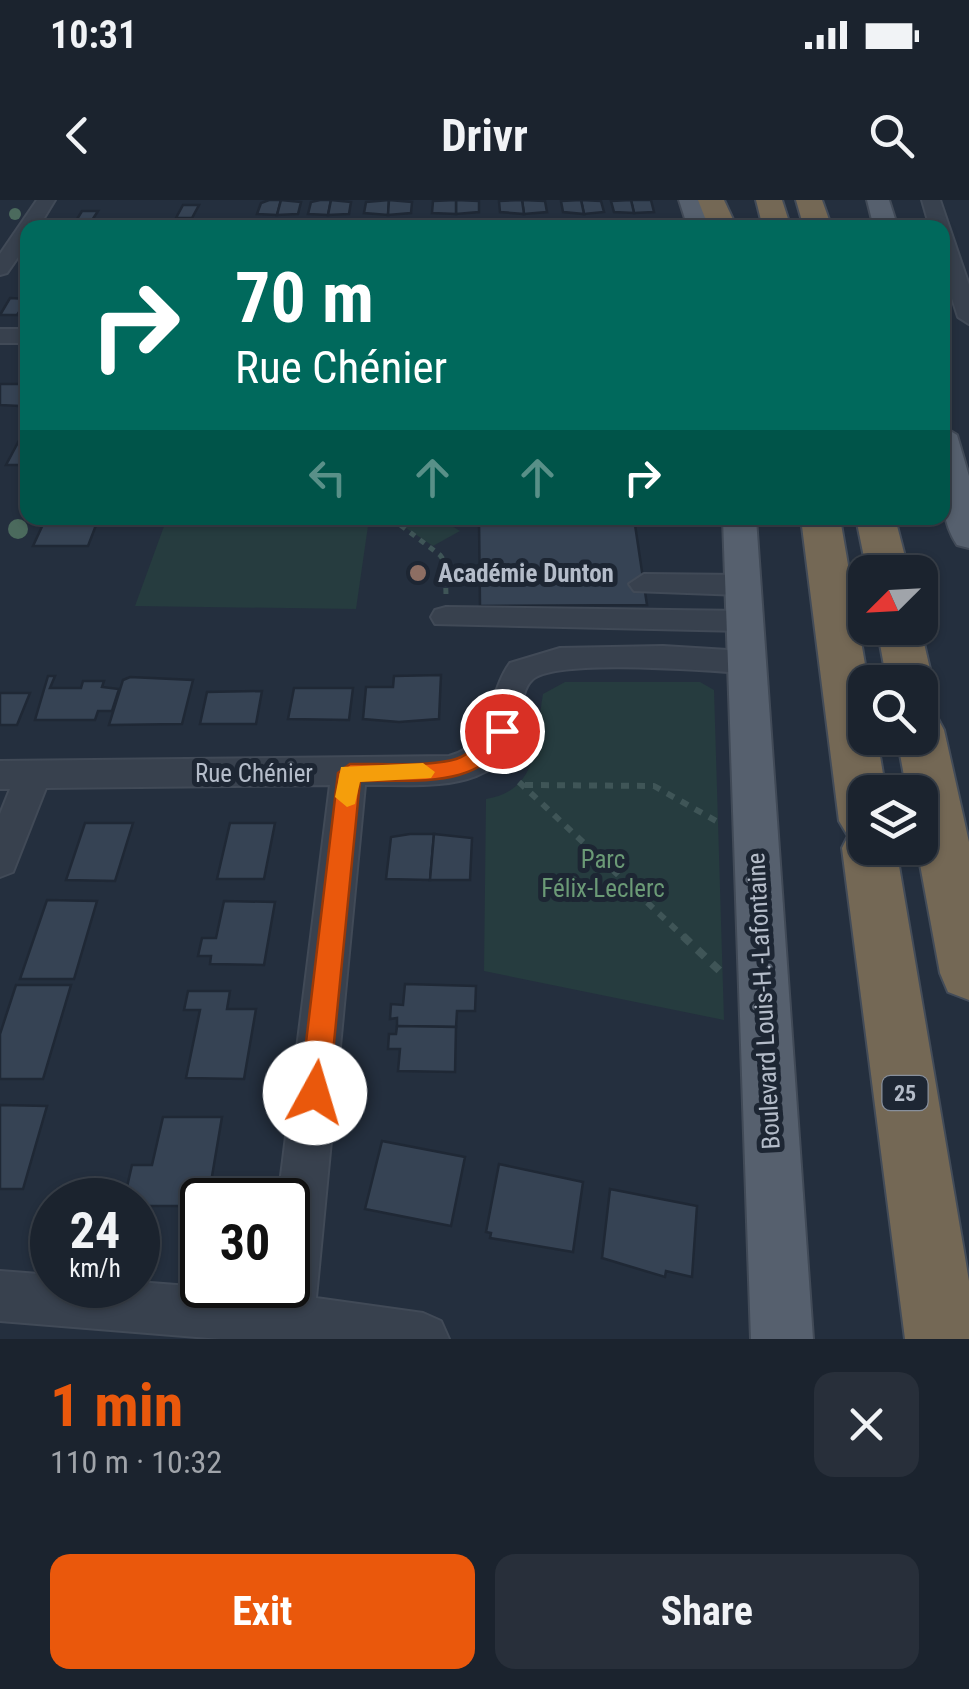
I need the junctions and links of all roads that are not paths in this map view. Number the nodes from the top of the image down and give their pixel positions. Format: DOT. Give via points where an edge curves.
graph roads {
  1 [pos="20,238"];
  2 [pos="950,259"];
  3 [pos="0,269"];
  4 [pos="969,317"];
  5 [pos="950,454"];
  6 [pos="962,483"];
  7 [pos="738,525"];
  8 [pos="820,525"];
  9 [pos="878,525"];
  10 [pos="905,525"];
  11 [pos="969,537"];
  12 [pos="884,555"];
  13 [pos="903,555"];
  14 [pos="644,584"];
  15 [pos="446,611"];
  16 [pos="743,623"];
  17 [pos="925,755"];
  18 [pos="350,773"];
  19 [pos="17,775"];
  20 [pos="858,775"];
  21 [pos="0,861"];
  22 [pos="872,865"];
  23 [pos="969,972"];
  24 [pos="0,1296"];
  25 [pos="288,1320"];
  26 [pos="423,1339"];
  27 [pos="782,1339"];
  28 [pos="942,1339"];
  1 -- 3 [label="street"];
  2 -- 4 [label="street"];
  5 -- 6 [label="main road"];
  6 -- 11 [label="main road"];
  7 -- 16 [label="main road, Boulevard Louis-H.-Lafontaine"];
  8 -- 20 [label="highway"];
  9 -- 12 [label="highway"];
  10 -- 13 [label="highway"];
  14 -- 16 [label="street"];
  15 -- 16 [label="street"];
  16 -- 18 [label="street, Rue Chénier" via="690,658 540,662 521,671 496,743 474,763 440,771"];
  16 -- 27 [label="main road, Boulevard Louis-H.-Lafontaine"];
  17 -- 23 [label="highway"];
  18 -- 19 [label="street, Rue Chénier"];
  18 -- 25 [label="street"];
  19 -- 21 [label="street"];
  22 -- 28 [label="highway, 25"];
  24 -- 25 [label="street"];
  25 -- 26 [label="street"];
}
